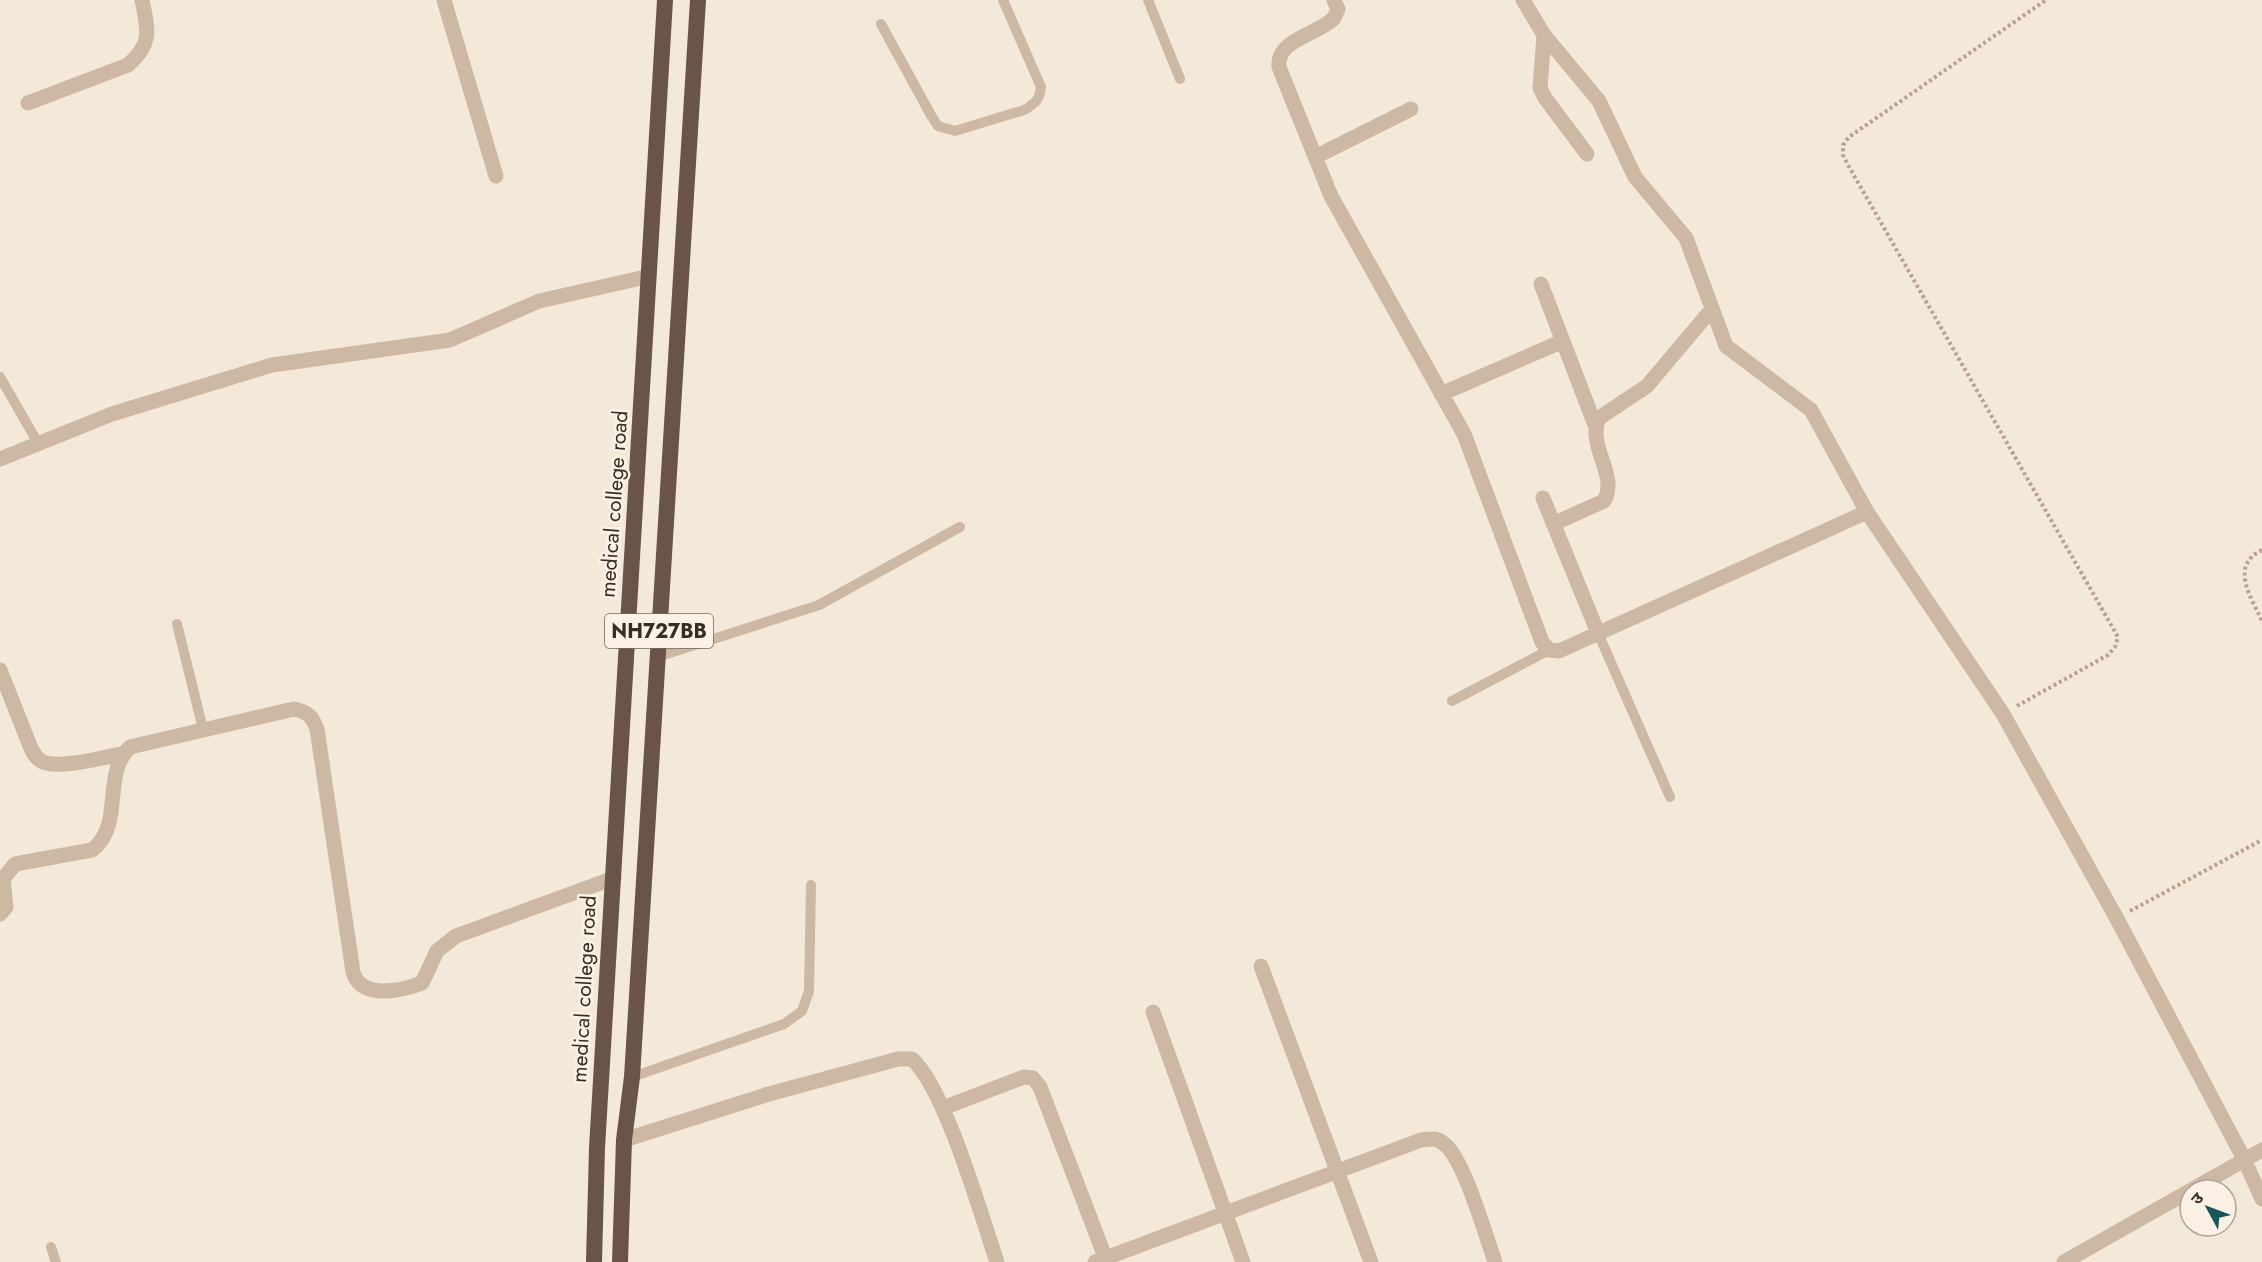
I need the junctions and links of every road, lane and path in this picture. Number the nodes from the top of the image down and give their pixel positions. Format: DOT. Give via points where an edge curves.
graph roads {
  1 [pos="142,0"];
  2 [pos="444,0"];
  3 [pos="664,0"];
  4 [pos="698,0"];
  5 [pos="1003,0"];
  6 [pos="1148,0"];
  7 [pos="1335,0"];
  8 [pos="1523,0"];
  9 [pos="2046,0"];
  10 [pos="881,24"];
  11 [pos="1544,35"];
  12 [pos="1180,79"];
  13 [pos="28,103"];
  14 [pos="1411,109"];
  15 [pos="1587,154"];
  16 [pos="1315,157"];
  17 [pos="496,176"];
  18 [pos="646,277"];
  19 [pos="1541,284"];
  20 [pos="1713,309"];
  21 [pos="1563,341"];
  22 [pos="0,377"];
  23 [pos="1441,394"];
  24 [pos="1595,425"];
  25 [pos="38,443"];
  26 [pos="0,459"];
  27 [pos="1543,498"];
  28 [pos="1867,512"];
  29 [pos="1553,524"];
  30 [pos="960,527"];
  31 [pos="2262,550"];
  32 [pos="2262,621"];
  33 [pos="177,624"];
  34 [pos="1598,633"];
  35 [pos="1550,650"];
  36 [pos="657,657"];
  37 [pos="0,670"];
  38 [pos="1452,701"];
  39 [pos="2003,714"];
  40 [pos="203,729"];
  41 [pos="123,754"];
  42 [pos="1670,797"];
  43 [pos="2262,840"];
  44 [pos="614,878"];
  45 [pos="811,885"];
  46 [pos="0,914"];
  47 [pos="2117,919"];
  48 [pos="1262,966"];
  49 [pos="1153,1012"];
  50 [pos="632,1077"];
  51 [pos="943,1108"];
  52 [pos="624,1140"];
  53 [pos="2262,1150"];
  54 [pos="2244,1159"];
  55 [pos="1337,1171"];
  56 [pos="622,1195"];
  57 [pos="596,1199"];
  58 [pos="2262,1199"];
  59 [pos="1225,1213"];
  60 [pos="51,1247"];
  61 [pos="1102,1261"];
  62 [pos="56,1262"];
  63 [pos="594,1262"];
  64 [pos="620,1262"];
  65 [pos="997,1262"];
  66 [pos="1244,1262"];
  67 [pos="1371,1262"];
  68 [pos="1495,1262"];
  69 [pos="2064,1262"];
  1 -- 13 [label="street" via="148,28 140,55 128,65"];
  2 -- 17 [label="street"];
  3 -- 18 [label="highway, medical college road / NH727BB"];
  4 -- 36 [label="highway, NH727BB"];
  5 -- 10 [label="lane" via="1041,87 1040,96 1024,110 955,131 938,126"];
  6 -- 12 [label="lane"];
  7 -- 16 [label="street" via="1338,9 1334,18 1283,49 1278,59"];
  8 -- 11 [label="street"];
  9 -- 39 [label="path" via="1849,137 1843,145 1848,165 2118,637 2108,655"];
  11 -- 15 [label="street" via="1540,87"];
  11 -- 20 [label="street" via="1599,100 1635,177 1686,238"];
  14 -- 16 [label="street"];
  16 -- 23 [label="street" via="1331,196"];
  18 -- 25 [label="street" via="539,301 450,340 272,365 112,414"];
  18 -- 44 [label="highway, medical college road / NH727BB" via="644,376"];
  19 -- 21 [label="street"];
  20 -- 24 [label="street" via="1647,386 1599,418"];
  20 -- 28 [label="street" via="1726,346 1811,410"];
  21 -- 23 [label="street"];
  21 -- 24 [label="street"];
  22 -- 25 [label="lane"];
  23 -- 35 [label="street" via="1468,444 1542,642"];
  24 -- 29 [label="street" via="1608,495 1598,506"];
  25 -- 26 [label="street"];
  27 -- 29 [label="street"];
  28 -- 34 [label="street"];
  28 -- 39 [label="street"];
  29 -- 34 [label="street"];
  30 -- 36 [label="lane" via="819,605"];
  31 -- 32 [label="path" via="2247,561 2243,572"];
  33 -- 40 [label="lane"];
  34 -- 35 [label="street" via="1559,651"];
  34 -- 42 [label="lane"];
  35 -- 38 [label="lane"];
  36 -- 50 [label="highway, NH727BB"];
  37 -- 41 [label="street" via="30,746 44,763"];
  39 -- 47 [label="street"];
  40 -- 41 [label="street" via="140,743"];
  40 -- 44 [label="street" via="294,709 313,718 352,972 362,988 372,991 422,983 437,951 456,936"];
  41 -- 46 [label="street" via="110,825 101,843 92,850 15,864 3,879 6,907"];
  43 -- 47 [label="path"];
  44 -- 57 [label="highway, medical college road / NH727BB"];
  45 -- 50 [label="lane" via="809,991 802,1011 784,1024"];
  47 -- 54 [label="street"];
  48 -- 55 [label="street"];
  49 -- 59 [label="street"];
  50 -- 52 [label="highway, NH727BB"];
  51 -- 52 [label="street" via="920,1066 912,1059 898,1059 769,1094"];
  51 -- 61 [label="street" via="1024,1077 1033,1078 1040,1087"];
  51 -- 65 [label="street"];
  52 -- 56 [label="highway, NH727BB"];
  53 -- 54 [label="street"];
  54 -- 58 [label="street"];
  54 -- 69 [label="street"];
  55 -- 59 [label="street"];
  55 -- 67 [label="street"];
  55 -- 68 [label="street" via="1421,1140 1434,1138 1445,1143 1457,1158"];
  56 -- 57 [label="highway"];
  56 -- 64 [label="highway, NH727BB"];
  57 -- 63 [label="highway, medical college road / NH727BB"];
  59 -- 61 [label="street"];
  59 -- 66 [label="street"];
  60 -- 62 [label="lane"];
}
